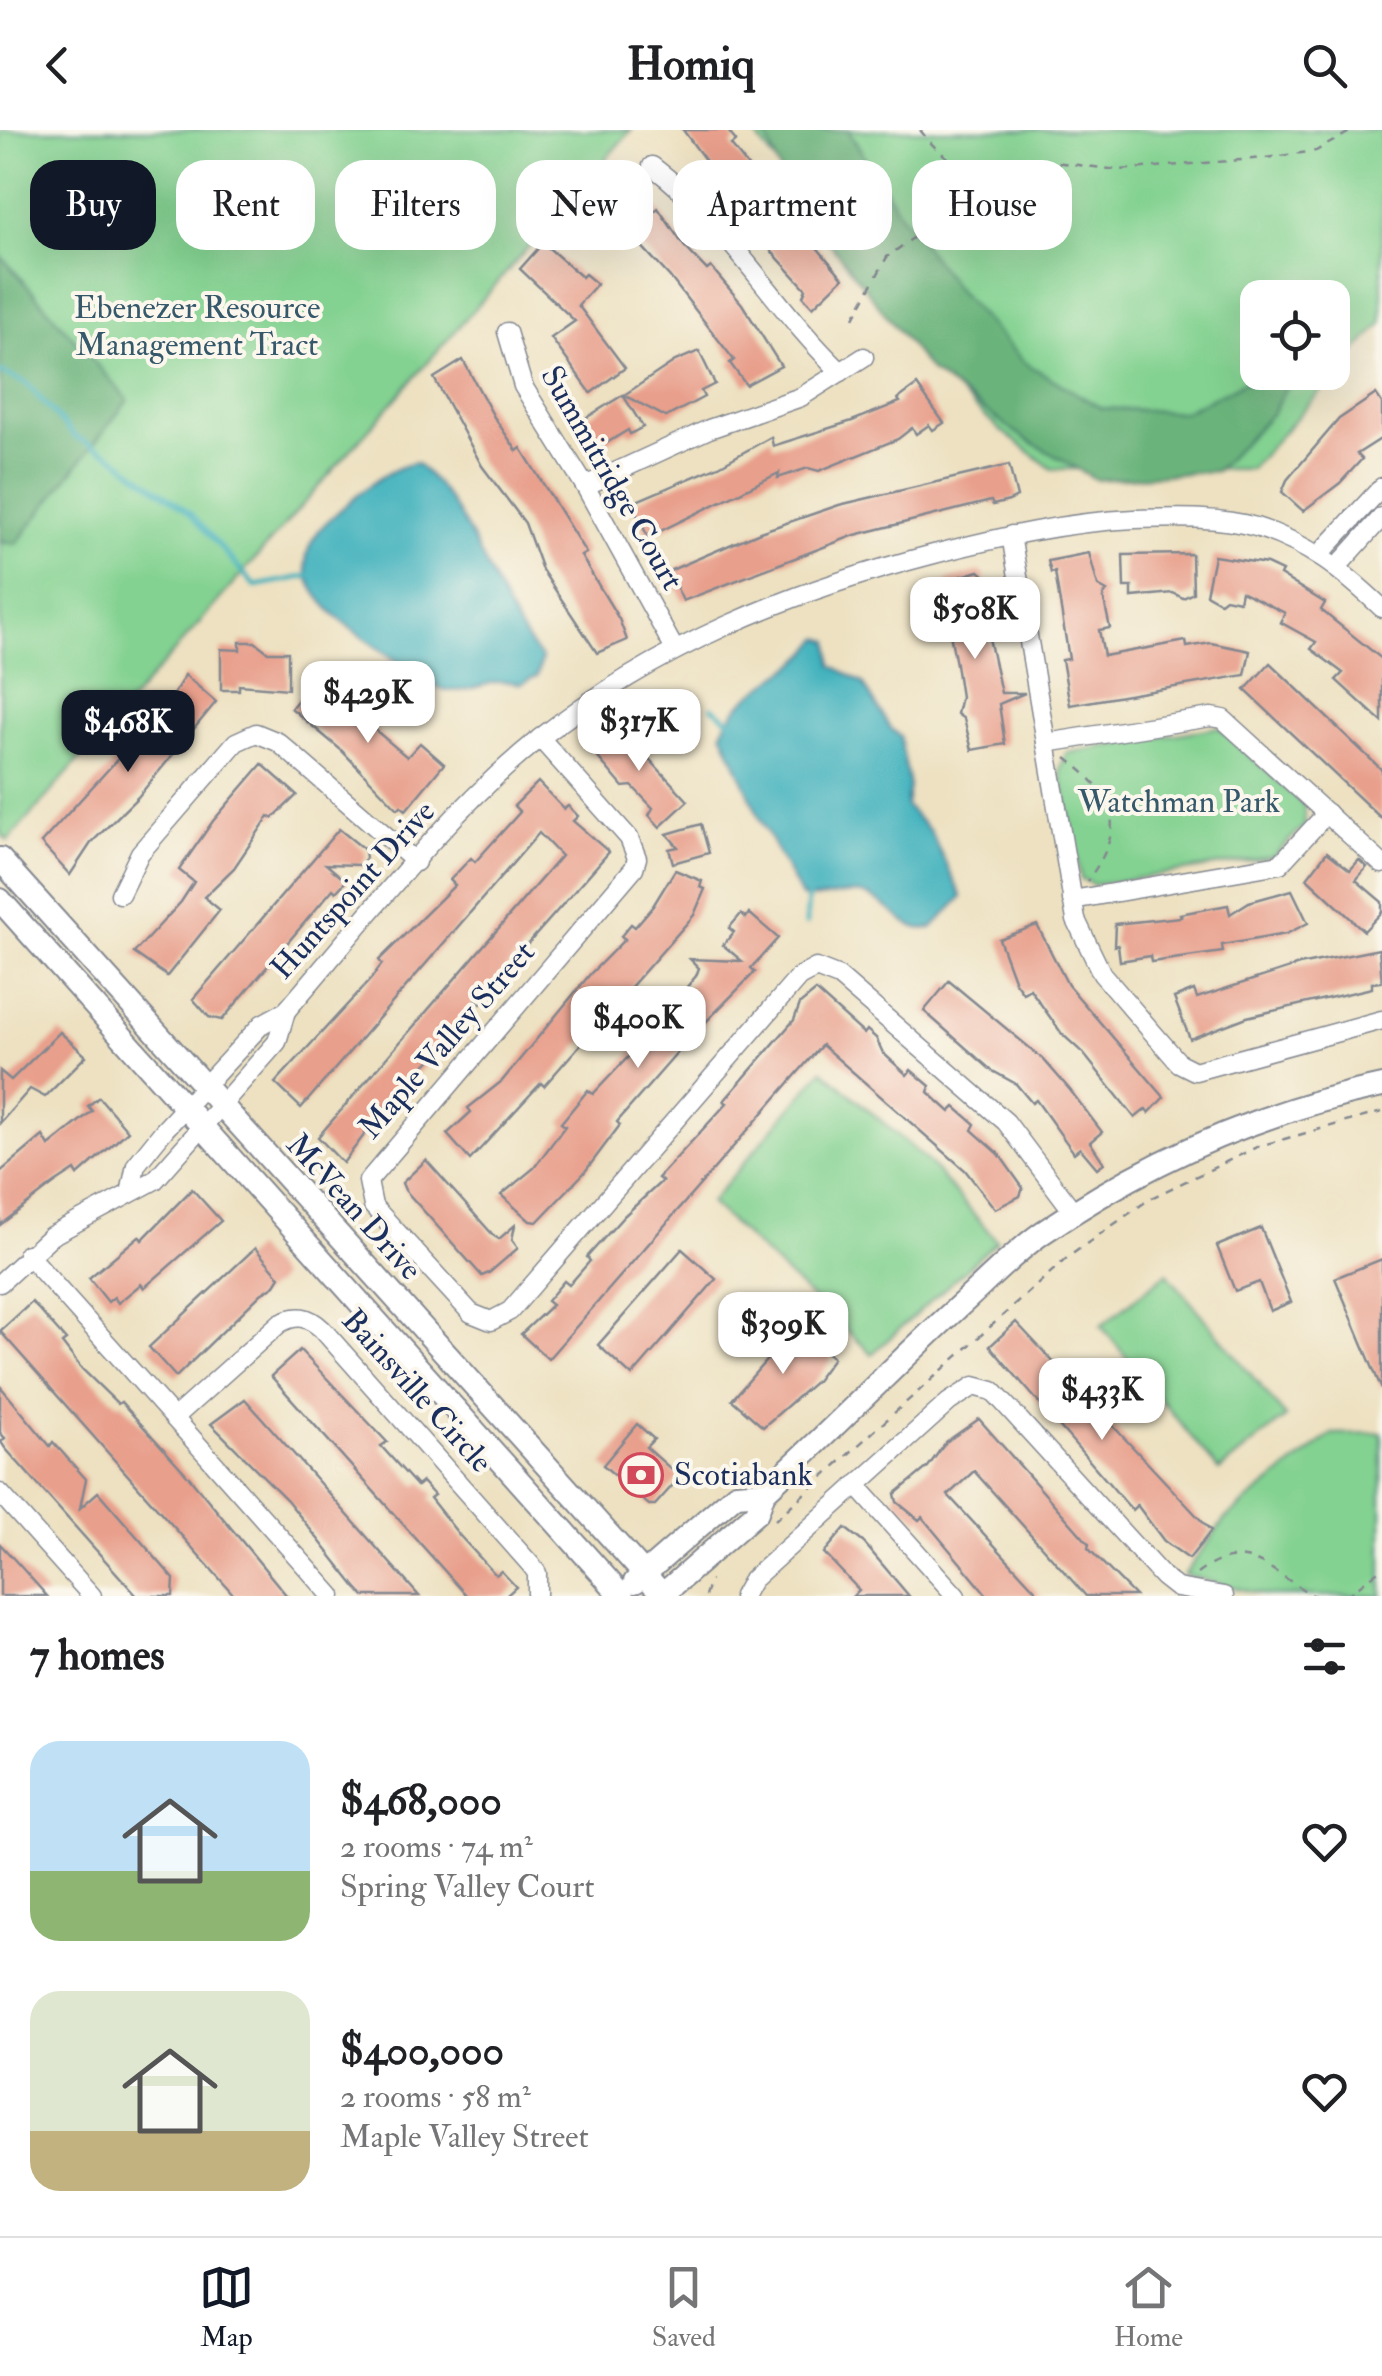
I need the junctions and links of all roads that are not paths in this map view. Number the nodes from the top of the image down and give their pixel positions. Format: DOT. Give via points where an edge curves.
graph roads {
  1 [pos="653,167"];
  2 [pos="507,332"];
  3 [pos="864,357"];
  4 [pos="841,372"];
  5 [pos="585,486"];
  6 [pos="1382,487"];
  7 [pos="1382,517"];
  8 [pos="1010,535"];
  9 [pos="1320,554"];
  10 [pos="1338,566"];
  11 [pos="1382,608"];
  12 [pos="675,650"];
  13 [pos="540,738"];
  14 [pos="1046,743"];
  15 [pos="1327,812"];
  16 [pos="0,859"];
  17 [pos="416,862"];
  18 [pos="1382,864"];
  19 [pos="120,894"];
  20 [pos="0,900"];
  21 [pos="1072,900"];
  22 [pos="286,1011"];
  23 [pos="1382,1020"];
  24 [pos="1382,1086"];
  25 [pos="204,1088"];
  26 [pos="221,1108"];
  27 [pos="184,1110"];
  28 [pos="201,1129"];
  29 [pos="132,1188"];
  30 [pos="1075,1214"];
  31 [pos="27,1254"];
  32 [pos="0,1283"];
  33 [pos="174,1418"];
  34 [pos="856,1485"];
  35 [pos="764,1492"];
  36 [pos="0,1493"];
  37 [pos="644,1574"];
  38 [pos="1180,1587"];
  39 [pos="621,1595"];
  40 [pos="662,1595"];
  41 [pos="92,1596"];
  42 [pos="332,1596"];
  43 [pos="537,1596"];
  44 [pos="743,1596"];
  45 [pos="956,1596"];
  46 [pos="1224,1596"];
  1 -- 4 [label="street" via="690,194 803,336"];
  2 -- 5 [label="street, Summitridge Court" via="523,386"];
  3 -- 4 [label="street"];
  4 -- 5 [label="street" via="801,396"];
  5 -- 12 [label="street, Summitridge Court"];
  6 -- 9 [label="street"];
  7 -- 10 [label="street"];
  8 -- 9 [label="street, Huntspoint Drive" via="1076,521 1204,518 1259,528"];
  8 -- 12 [label="street, Huntspoint Drive" via="832,582"];
  8 -- 14 [label="street"];
  9 -- 10 [label="street, Huntspoint Drive"];
  10 -- 11 [label="street, Huntspoint Drive"];
  12 -- 13 [label="street, Huntspoint Drive"];
  13 -- 17 [label="street, Huntspoint Drive"];
  13 -- 30 [label="street, Maple Valley Street" via="629,838 634,868 368,1181 373,1206 471,1313 491,1321 510,1311 799,977 816,968 839,976 1006,1122"];
  14 -- 15 [label="street" via="1223,719"];
  14 -- 21 [label="street"];
  15 -- 18 [label="street"];
  15 -- 21 [label="street" via="1280,864"];
  16 -- 25 [label="main road, McVean Drive"];
  17 -- 19 [label="street" via="278,742 256,733 236,742 140,852"];
  17 -- 22 [label="street, Huntspoint Drive"];
  20 -- 27 [label="main road, McVean Drive"];
  21 -- 23 [label="street" via="1080,934 1102,974 1187,1068 1210,1069"];
  22 -- 25 [label="street, Huntspoint Drive" via="262,1024"];
  22 -- 26 [label="street, Huntspoint Drive" via="277,1042"];
  24 -- 30 [label="main road" via="1232,1130"];
  25 -- 26 [label="main road, McVean Drive"];
  25 -- 27 [label="street, Huntspoint Drive"];
  26 -- 28 [label="street, Huntspoint Drive"];
  26 -- 37 [label="main road, McVean Drive"];
  27 -- 28 [label="main road, McVean Drive"];
  27 -- 29 [label="street, Huntspoint Drive" via="136,1165"];
  28 -- 29 [label="street, Huntspoint Drive" via="155,1180"];
  28 -- 39 [label="main road, McVean Drive"];
  29 -- 31 [label="street, Huntspoint Drive"];
  30 -- 35 [label="main road" via="1011,1259"];
  31 -- 32 [label="street, Huntspoint Drive"];
  31 -- 33 [label="street"];
  33 -- 42 [label="street"];
  33 -- 43 [label="street, Bainsville Circle" via="280,1323 313,1320 531,1565"];
  34 -- 38 [label="street" via="958,1394 986,1388"];
  34 -- 44 [label="street" via="752,1580"];
  34 -- 45 [label="street"];
  35 -- 37 [label="main road" via="736,1494"];
  35 -- 40 [label="main road" via="757,1512"];
  36 -- 41 [label="street"];
  37 -- 39 [label="main road"];
  37 -- 40 [label="main road, McVean Drive"];
  38 -- 46 [label="street"];
}
